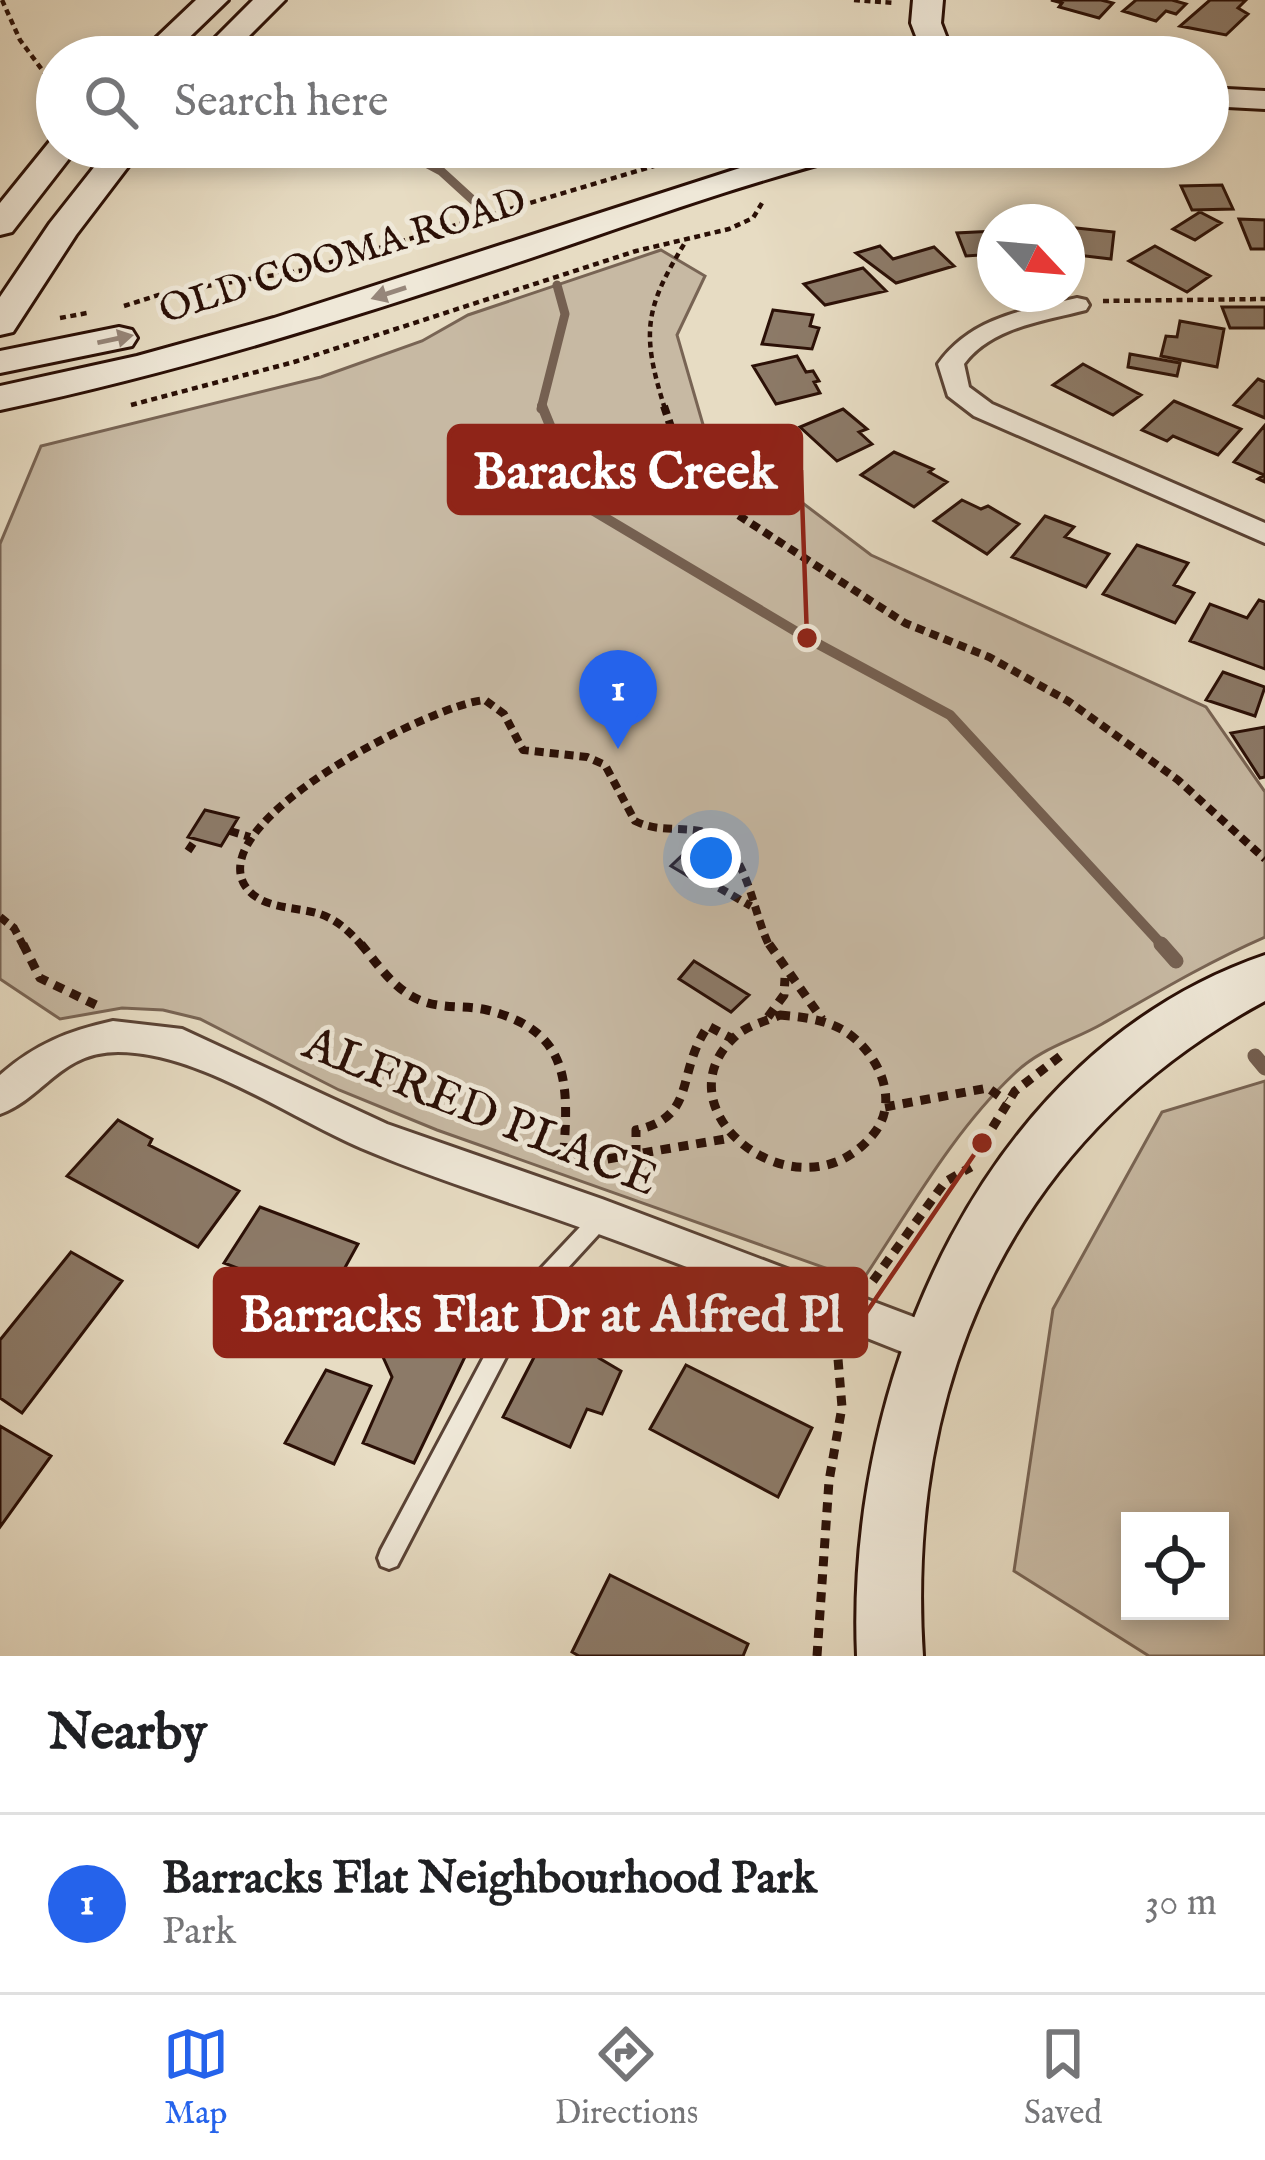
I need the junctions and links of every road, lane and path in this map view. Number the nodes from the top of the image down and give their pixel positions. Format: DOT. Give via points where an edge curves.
graph roads {
  1 [pos="2,0"];
  2 [pos="213,0"];
  3 [pos="270,0"];
  4 [pos="928,0"];
  5 [pos="174,36"];
  6 [pos="233,36"];
  7 [pos="931,36"];
  8 [pos="36,62"];
  9 [pos="1229,98"];
  10 [pos="1265,100"];
  11 [pos="1229,112"];
  12 [pos="1265,115"];
  13 [pos="45,168"];
  14 [pos="111,168"];
  15 [pos="647,168"];
  16 [pos="738,168"];
  17 [pos="766,168"];
  18 [pos="0,225"];
  19 [pos="686,241"];
  20 [pos="490,246"];
  21 [pos="530,286"];
  22 [pos="1265,299"];
  23 [pos="1085,304"];
  24 [pos="115,308"];
  25 [pos="101,311"];
  26 [pos="1049,312"];
  27 [pos="60,318"];
  28 [pos="0,324"];
  29 [pos="0,362"];
  30 [pos="0,398"];
  31 [pos="1265,534"];
  32 [pos="230,831"];
  33 [pos="250,837"];
  34 [pos="196,839"];
  35 [pos="188,851"];
  36 [pos="1265,860"];
  37 [pos="693,873"];
  38 [pos="752,906"];
  39 [pos="0,917"];
  40 [pos="784,972"];
  41 [pos="1265,976"];
  42 [pos="103,1008"];
  43 [pos="767,1018"];
  44 [pos="822,1019"];
  45 [pos="731,1038"];
  46 [pos="0,1098"];
  47 [pos="885,1107"];
  48 [pos="1052,1133"];
  49 [pos="730,1138"];
  50 [pos="636,1155"];
  51 [pos="555,1182"];
  52 [pos="602,1217"];
  53 [pos="933,1344"];
  54 [pos="389,1558"];
  55 [pos="890,1656"];
  1 -- 8 [label="path"];
  2 -- 5 [label="main road"];
  3 -- 6 [label="main road"];
  4 -- 7 [label="main road"];
  9 -- 10 [label="main road"];
  11 -- 12 [label="main road"];
  13 -- 18 [label="main road"];
  14 -- 28 [label="main road"];
  15 -- 24 [label="path" via="305,270"];
  16 -- 20 [label="main road, OLD COOMA ROAD"];
  17 -- 19 [label="path" via="758,214"];
  19 -- 21 [label="path"];
  19 -- 36 [label="path" via="656,290 648,356 678,448 738,515 905,622 1068,701 1178,780"];
  29 -- 20 [label="main road, OLD COOMA ROAD, one-way"];
  20 -- 30 [label="main road, OLD COOMA ROAD, one-way" via="214,348"];
  22 -- 23 [label="path"];
  25 -- 27 [label="path, bridge"];
  26 -- 31 [label="street" via="972,340 951,364 957,390 983,410"];
  32 -- 33 [label="path"];
  33 -- 38 [label="path" via="284,802 394,733 452,703 479,699 502,710 524,749 606,766 639,824 718,838 740,866"];
  33 -- 51 [label="path" via="240,873 252,896 333,920 420,1000 503,1015 543,1037 567,1074"];
  34 -- 35 [label="path"];
  37 -- 38 [label="path"];
  38 -- 40 [label="path"];
  39 -- 42 [label="path" via="40,978"];
  40 -- 43 [label="path" via="784,995"];
  40 -- 44 [label="path"];
  41 -- 48 [label="main road" via="1130,1057"];
  43 -- 44 [label="path"];
  43 -- 45 [label="path"];
  44 -- 47 [label="path" via="875,1058"];
  45 -- 49 [label="path" via="710,1086"];
  45 -- 50 [label="path" via="708,1026 688,1055 680,1108 636,1130"];
  46 -- 51 [label="street, ALFRED PLACE" via="71,1046 154,1036 376,1137"];
  47 -- 48 [label="path" via="988,1088"];
  47 -- 49 [label="path" via="867,1143 830,1165 784,1167"];
  48 -- 53 [label="main road" via="982,1231"];
  49 -- 50 [label="path"];
  50 -- 51 [label="path"];
  51 -- 52 [label="street, ALFRED PLACE"];
  52 -- 53 [label="street, ALFRED PLACE"];
  52 -- 54 [label="lane" via="525,1300"];
  53 -- 55 [label="main road" via="902,1468"];
}
